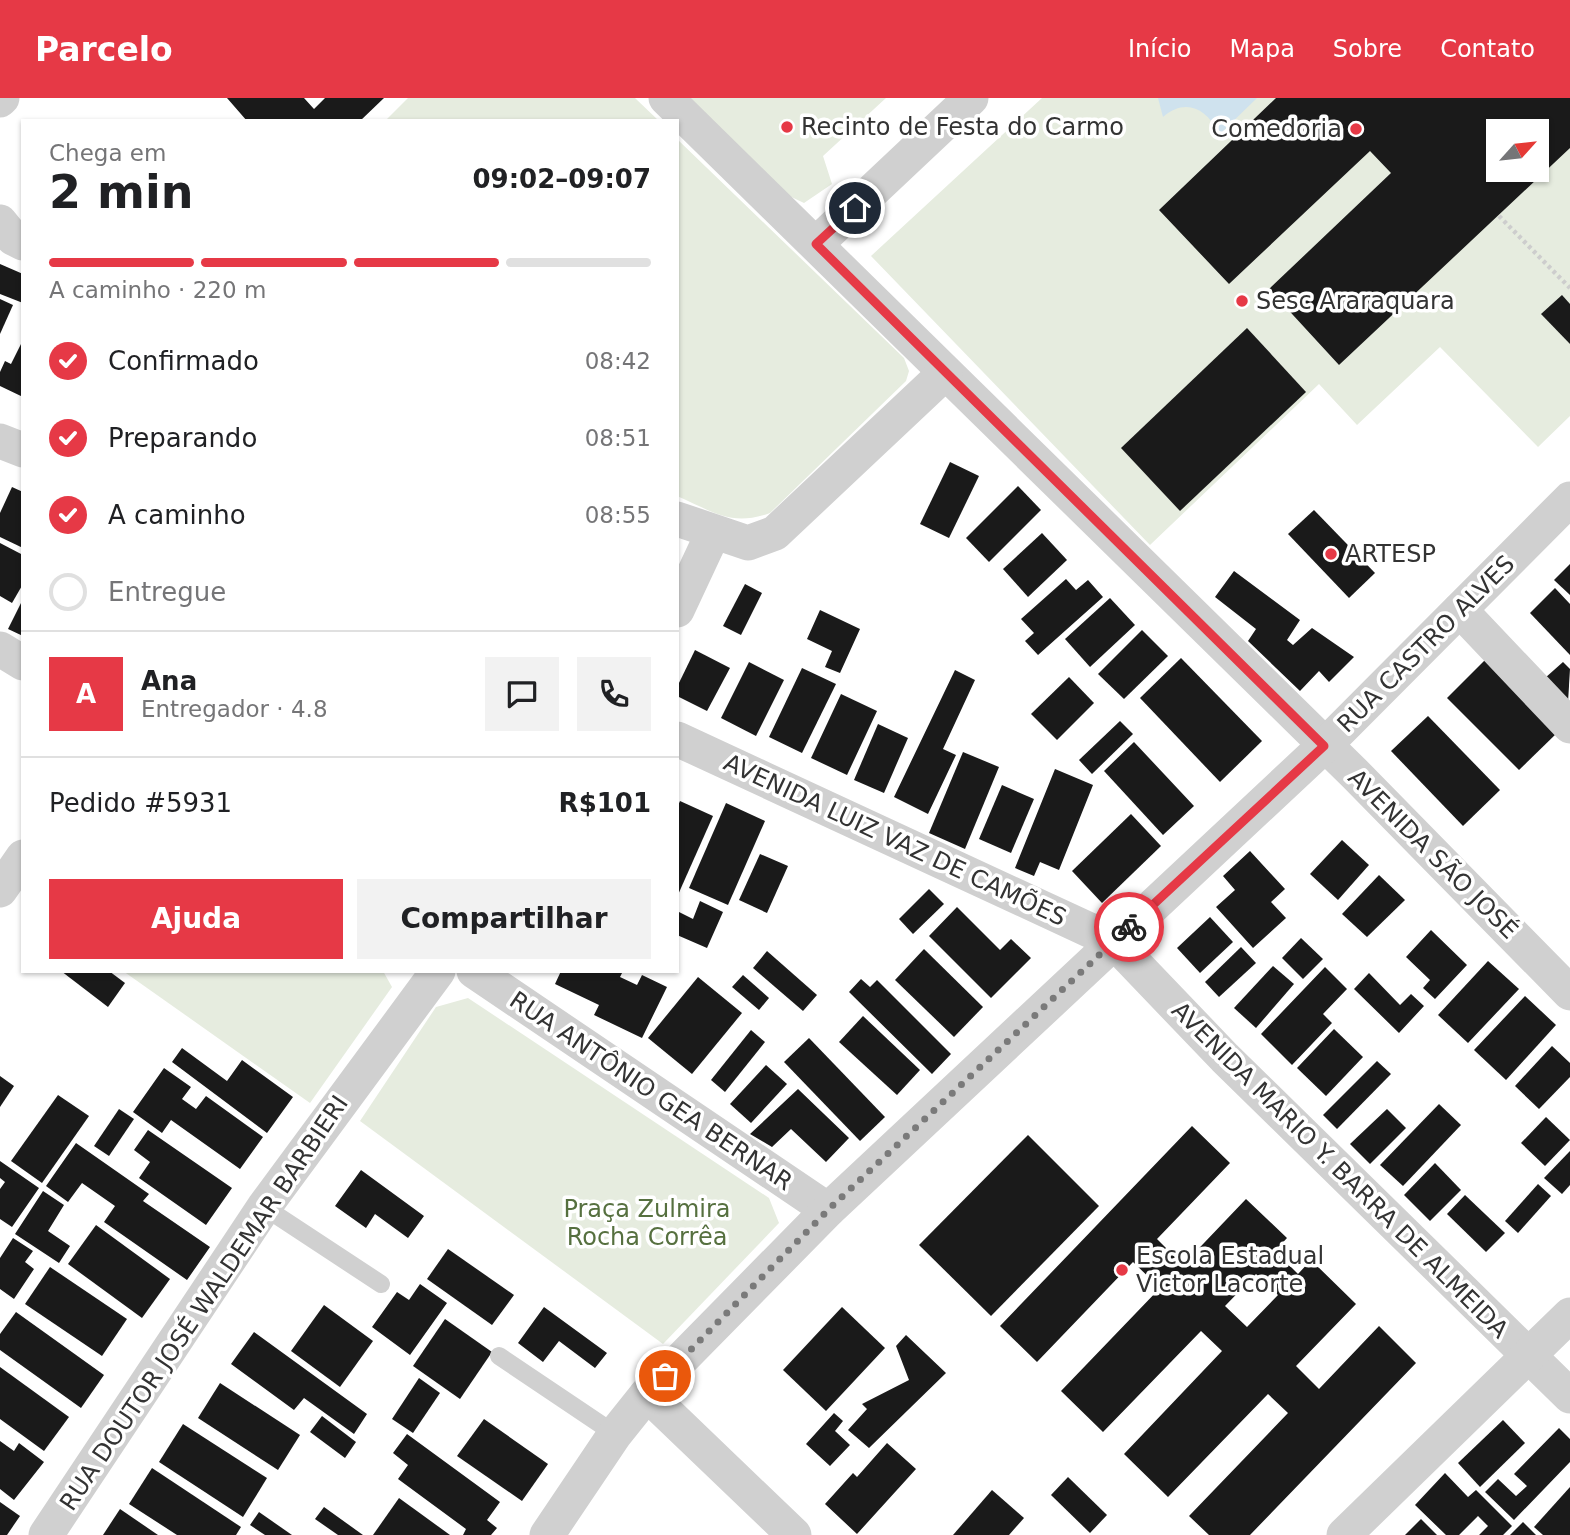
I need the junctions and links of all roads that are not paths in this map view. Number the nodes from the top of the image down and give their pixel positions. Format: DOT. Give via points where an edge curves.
graph roads {
  1 [pos="666,98"];
  2 [pos="971,98"];
  3 [pos="0,222"];
  4 [pos="21,242"];
  5 [pos="816,244"];
  6 [pos="945,373"];
  7 [pos="0,441"];
  8 [pos="21,449"];
  9 [pos="1570,499"];
  10 [pos="679,520"];
  11 [pos="713,533"];
  12 [pos="679,606"];
  13 [pos="1460,610"];
  14 [pos="0,649"];
  15 [pos="21,662"];
  16 [pos="1570,726"];
  17 [pos="679,740"];
  18 [pos="1324,746"];
  19 [pos="21,860"];
  20 [pos="0,890"];
  21 [pos="1113,941"];
  22 [pos="437,973"];
  23 [pos="492,976"];
  24 [pos="1570,993"];
  25 [pos="264,1207"];
  26 [pos="828,1210"];
  27 [pos="381,1284"];
  28 [pos="1570,1315"];
  29 [pos="1528,1355"];
  30 [pos="499,1356"];
  31 [pos="647,1394"];
  32 [pos="1570,1396"];
  33 [pos="615,1434"];
  34 [pos="46,1535"];
  35 [pos="547,1535"];
  36 [pos="794,1535"];
  37 [pos="1344,1535"];
  1 -- 5 [label="street, AVENIDA SÃO JOSÉ"];
  2 -- 5 [label="street"];
  3 -- 4 [label="street"];
  5 -- 6 [label="street, AVENIDA SÃO JOSÉ"];
  6 -- 11 [label="street" via="775,533 748,543"];
  6 -- 18 [label="street, AVENIDA SÃO JOSÉ"];
  7 -- 8 [label="street"];
  9 -- 13 [label="street, RUA CASTRO ALVES"];
  10 -- 11 [label="street"];
  11 -- 12 [label="street"];
  13 -- 16 [label="street"];
  13 -- 18 [label="street, RUA CASTRO ALVES"];
  14 -- 15 [label="street"];
  17 -- 21 [label="street, AVENIDA LUIZ VAZ DE CAMÕES"];
  18 -- 21 [label="street, RUA CASTRO ALVES"];
  18 -- 24 [label="street, AVENIDA SÃO JOSÉ"];
  19 -- 20 [label="street"];
  21 -- 26 [label="street, RUA CASTRO ALVES"];
  21 -- 29 [label="street, AVENIDA MARIO Y. BARRA DE ALMEIDA" via="1225,1058"];
  22 -- 25 [label="street, RUA DOUTOR JOSÉ WALDEMAR BARBIERI"];
  23 -- 26 [label="street, RUA ANTÔNIO GEA BERNAR"];
  25 -- 27 [label="lane"];
  25 -- 34 [label="street, RUA DOUTOR JOSÉ WALDEMAR BARBIERI"];
  26 -- 31 [label="street, RUA CASTRO ALVES"];
  28 -- 29 [label="street"];
  29 -- 32 [label="street, AVENIDA MARIO Y. BARRA DE ALMEIDA"];
  29 -- 37 [label="street"];
  30 -- 33 [label="lane"];
  31 -- 33 [label="street, RUA CASTRO ALVES"];
  31 -- 36 [label="street"];
  33 -- 35 [label="street, RUA CASTRO ALVES"];
}
